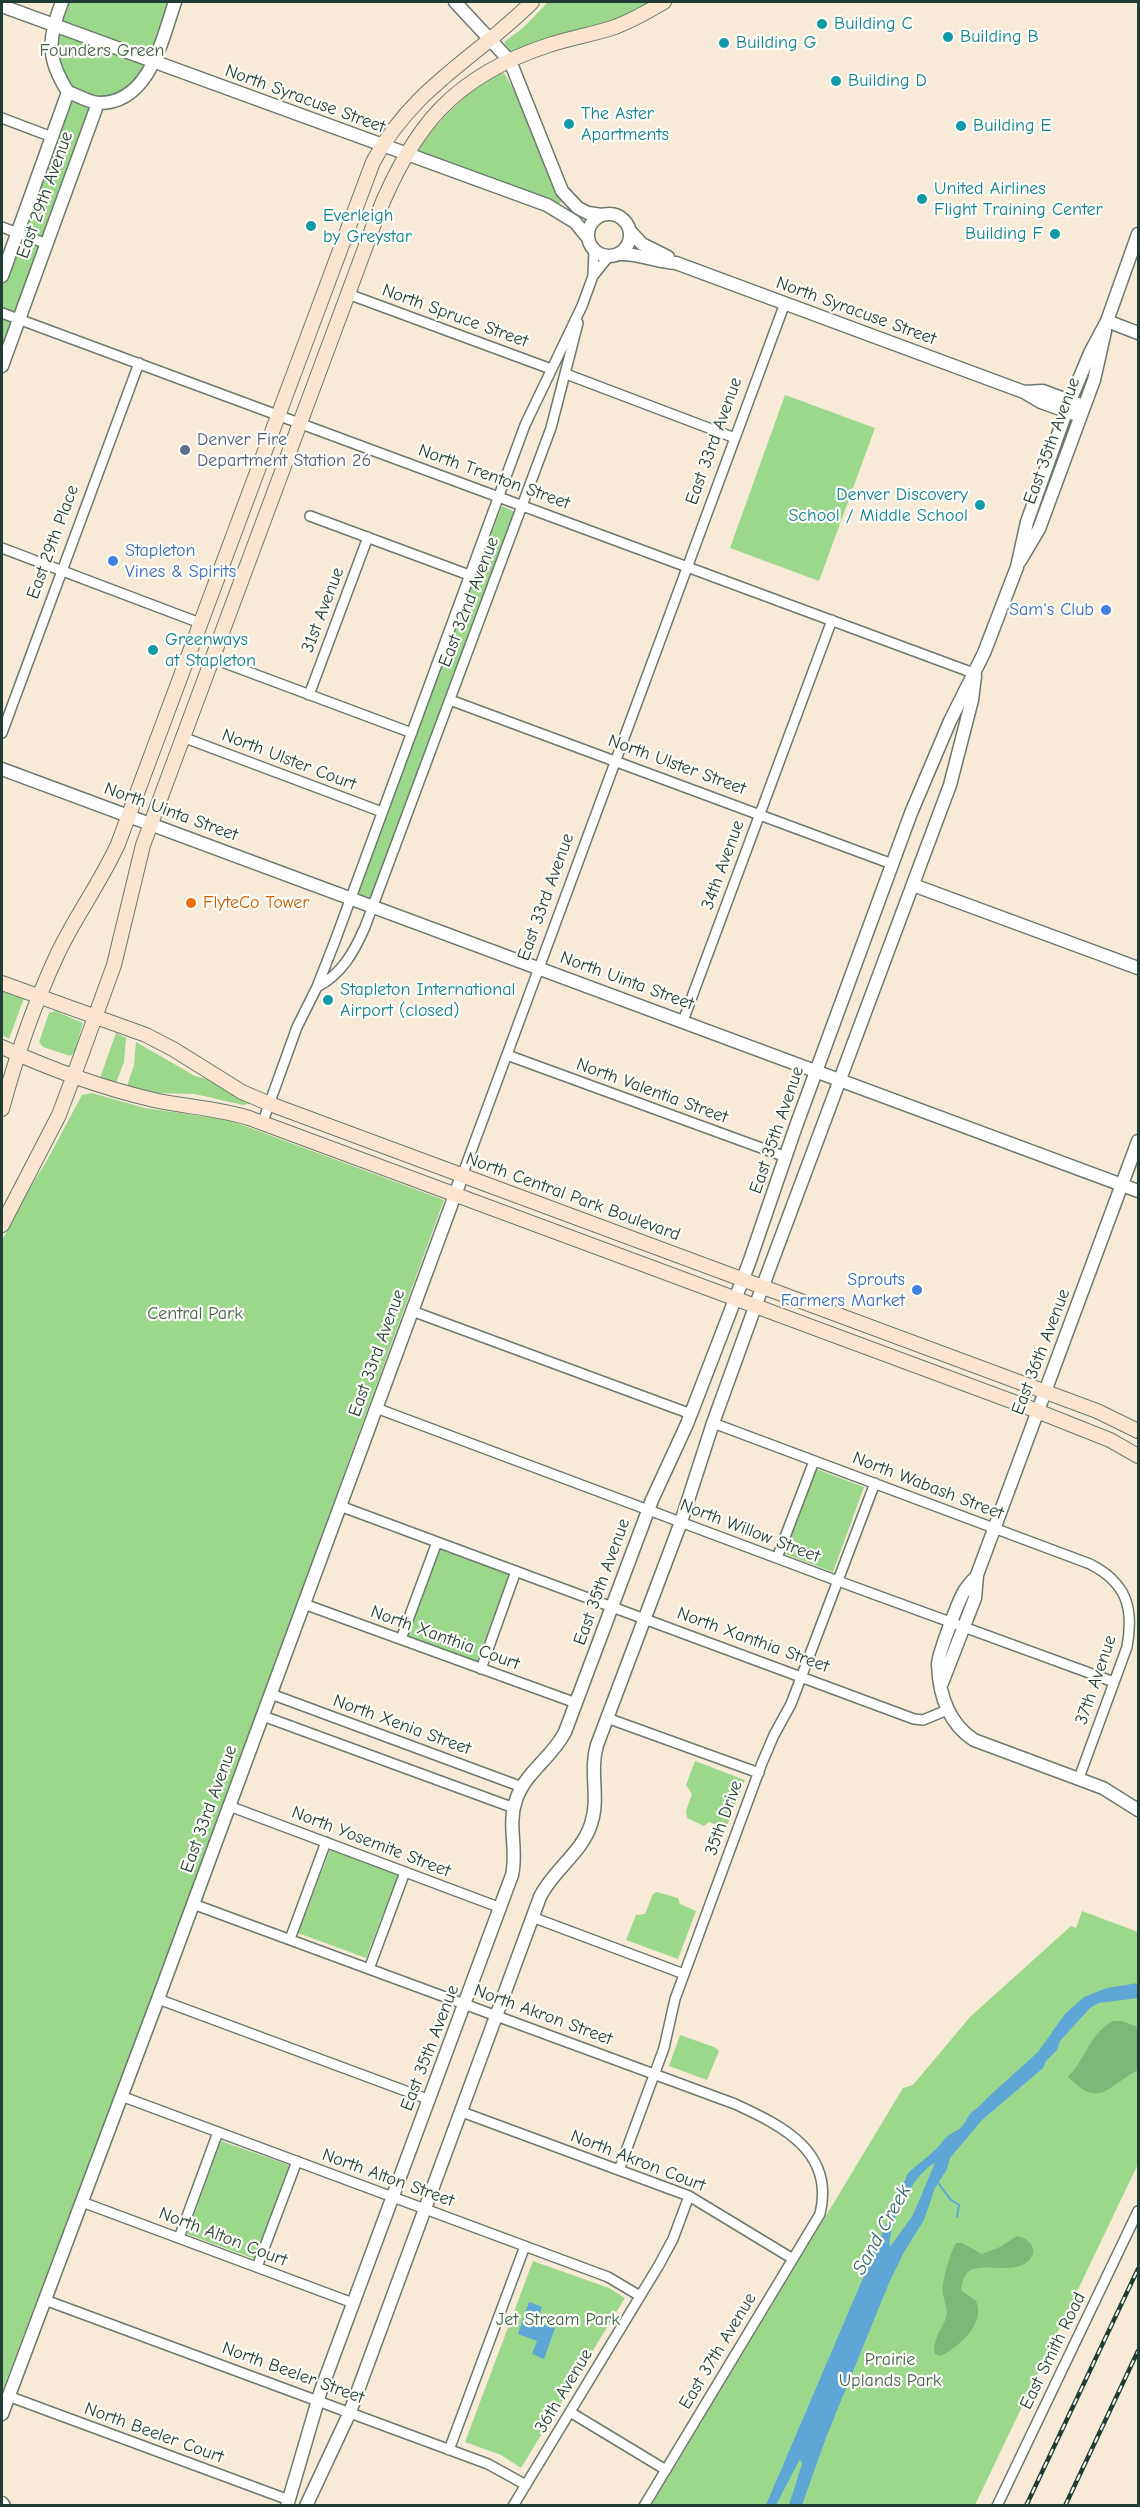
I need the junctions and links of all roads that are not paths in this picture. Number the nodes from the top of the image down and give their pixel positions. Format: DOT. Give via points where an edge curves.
graph roads {
  1 [pos="62,2"];
  2 [pos="175,2"];
  3 [pos="454,2"];
  4 [pos="532,2"];
  5 [pos="664,2"];
  6 [pos="2,6"];
  7 [pos="53,25"];
  8 [pos="491,39"];
  9 [pos="510,61"];
  10 [pos="153,62"];
  11 [pos="68,92"];
  12 [pos="98,103"];
  13 [pos="2,118"];
  14 [pos="52,137"];
  15 [pos="382,146"];
  16 [pos="405,154"];
  17 [pos="602,215"];
  18 [pos="2,227"];
  19 [pos="630,231"];
  20 [pos="17,233"];
  21 [pos="1138,234"];
  22 [pos="588,238"];
  23 [pos="47,244"];
  24 [pos="594,250"];
  25 [pos="614,255"];
  26 [pos="676,263"];
  27 [pos="2,276"];
  28 [pos="593,276"];
  29 [pos="348,294"];
  30 [pos="784,303"];
  31 [pos="582,306"];
  32 [pos="2,313"];
  33 [pos="19,319"];
  34 [pos="1107,321"];
  35 [pos="1138,333"];
  36 [pos="139,363"];
  37 [pos="2,366"];
  38 [pos="551,369"];
  39 [pos="566,374"];
  40 [pos="1068,406"];
  41 [pos="1082,411"];
  42 [pos="278,415"];
  43 [pos="300,423"];
  44 [pos="735,438"];
  45 [pos="499,496"];
  46 [pos="523,505"];
  47 [pos="310,516"];
  48 [pos="368,537"];
  49 [pos="2,548"];
  50 [pos="687,566"];
  51 [pos="1017,567"];
  52 [pos="62,571"];
  53 [pos="469,575"];
  54 [pos="832,620"];
  55 [pos="200,623"];
  56 [pos="214,659"];
  57 [pos="976,674"];
  58 [pos="309,694"];
  59 [pos="450,700"];
  60 [pos="411,733"];
  61 [pos="2,734"];
  62 [pos="184,738"];
  63 [pos="615,761"];
  64 [pos="2,768"];
  65 [pos="382,812"];
  66 [pos="129,815"];
  67 [pos="759,815"];
  68 [pos="151,824"];
  69 [pos="892,864"];
  70 [pos="913,885"];
  71 [pos="351,898"];
  72 [pos="373,906"];
  73 [pos="539,967"];
  74 [pos="1138,968"];
  75 [pos="2,983"];
  76 [pos="317,987"];
  77 [pos="40,997"];
  78 [pos="95,1017"];
  79 [pos="683,1021"];
  80 [pos="2,1047"];
  81 [pos="19,1054"];
  82 [pos="507,1055"];
  83 [pos="816,1070"];
  84 [pos="74,1075"];
  85 [pos="840,1079"];
  86 [pos="270,1104"];
  87 [pos="2,1109"];
  88 [pos="262,1124"];
  89 [pos="1138,1141"];
  90 [pos="786,1157"];
  91 [pos="462,1176"];
  92 [pos="1122,1185"];
  93 [pos="1138,1191"];
  94 [pos="455,1195"];
  95 [pos="2,1225"];
  96 [pos="743,1279"];
  97 [pos="763,1286"];
  98 [pos="734,1299"];
  99 [pos="755,1307"];
  100 [pos="412,1311"];
  101 [pos="1046,1392"];
  102 [pos="376,1408"];
  103 [pos="1038,1412"];
  104 [pos="691,1414"];
  105 [pos="713,1423"];
  106 [pos="1138,1431"];
  107 [pos="1138,1456"];
  108 [pos="814,1461"];
  109 [pos="875,1484"];
  110 [pos="340,1506"];
  111 [pos="648,1510"];
  112 [pos="681,1522"];
  113 [pos="995,1528"];
  114 [pos="437,1542"];
  115 [pos="777,1558"];
  116 [pos="516,1571"];
  117 [pos="838,1581"];
  118 [pos="1123,1592"];
  119 [pos="304,1604"];
  120 [pos="612,1607"];
  121 [pos="644,1619"];
  122 [pos="958,1625"];
  123 [pos="401,1640"];
  124 [pos="481,1668"];
  125 [pos="801,1677"];
  126 [pos="1114,1682"];
  127 [pos="271,1694"];
  128 [pos="576,1703"];
  129 [pos="947,1710"];
  130 [pos="263,1716"];
  131 [pos="607,1718"];
  132 [pos="759,1773"];
  133 [pos="1079,1778"];
  134 [pos="522,1787"];
  135 [pos="229,1806"];
  136 [pos="514,1808"];
  137 [pos="1138,1810"];
  138 [pos="326,1842"];
  139 [pos="405,1872"];
  140 [pos="193,1904"];
  141 [pos="501,1908"];
  142 [pos="532,1917"];
  143 [pos="290,1939"];
  144 [pos="369,1968"];
  145 [pos="684,1974"];
  146 [pos="158,1999"];
  147 [pos="465,2004"];
  148 [pos="497,2016"];
  149 [pos="655,2074"];
  150 [pos="121,2096"];
  151 [pos="430,2100"];
  152 [pos="462,2112"];
  153 [pos="218,2132"];
  154 [pos="297,2161"];
  155 [pos="619,2170"];
  156 [pos="689,2196"];
  157 [pos="393,2197"];
  158 [pos="82,2202"];
  159 [pos="425,2209"];
  160 [pos="1138,2211"];
  161 [pos="820,2214"];
  162 [pos="179,2238"];
  163 [pos="525,2246"];
  164 [pos="793,2259"];
  165 [pos="257,2267"];
  166 [pos="640,2296"];
  167 [pos="45,2300"];
  168 [pos="353,2303"];
  169 [pos="8,2396"];
  170 [pos="318,2400"];
  171 [pos="350,2412"];
  172 [pos="570,2412"];
  173 [pos="2,2414"];
  174 [pos="449,2450"];
  175 [pos="666,2470"];
  176 [pos="526,2485"];
  177 [pos="288,2503"];
  178 [pos="306,2505"];
  179 [pos="513,2505"];
  180 [pos="644,2505"];
  181 [pos="998,2505"];
  1 -- 7 [label="street"];
  2 -- 10 [label="street"];
  3 -- 8 [label="street"];
  4 -- 8 [label="main road"];
  5 -- 9 [label="main road" via="617,26 550,44"];
  6 -- 7 [label="street, North Syracuse Street"];
  7 -- 10 [label="street, North Syracuse Street"];
  7 -- 11 [label="street" via="50,48 57,74"];
  8 -- 9 [label="street"];
  8 -- 15 [label="main road" via="423,94"];
  9 -- 16 [label="main road" via="450,99 428,121"];
  9 -- 17 [label="street" via="562,191 578,208"];
  10 -- 12 [label="street" via="141,84 132,91"];
  10 -- 15 [label="street, North Syracuse Street"];
  11 -- 12 [label="street"];
  11 -- 14 [label="street, East 29th Avenue"];
  12 -- 23 [label="street, East 29th Avenue"];
  13 -- 14 [label="street"];
  14 -- 20 [label="street, East 29th Avenue"];
  15 -- 16 [label="street, North Syracuse Street"];
  15 -- 42 [label="main road" via="358,199"];
  16 -- 22 [label="street, North Syracuse Street" via="556,209 575,222"];
  16 -- 29 [label="main road"];
  17 -- 19 [label="street" via="616,215"];
  17 -- 22 [label="street" via="591,224"];
  18 -- 20 [label="street"];
  19 -- 25 [label="street" via="628,244"];
  19 -- 26 [label="street, North Syracuse Street" via="642,244"];
  20 -- 23 [label="street"];
  20 -- 27 [label="street, East 29th Avenue"];
  21 -- 34 [label="street, East 35th Avenue"];
  22 -- 24 [label="street"];
  23 -- 33 [label="street, East 29th Avenue"];
  24 -- 25 [label="street"];
  24 -- 28 [label="street, East 32nd Avenue"];
  25 -- 26 [label="street, North Syracuse Street" via="637,254"];
  25 -- 28 [label="street, East 32nd Avenue"];
  26 -- 30 [label="street, North Syracuse Street"];
  28 -- 31 [label="street, East 32nd Avenue"];
  29 -- 38 [label="street, North Spruce Street"];
  29 -- 43 [label="main road"];
  30 -- 40 [label="street, North Syracuse Street" via="1024,392 1043,391"];
  30 -- 44 [label="street, East 33rd Avenue"];
  31 -- 38 [label="street, East 32nd Avenue"];
  31 -- 39 [label="street, East 32nd Avenue"];
  32 -- 33 [label="street, North Trenton Street"];
  33 -- 36 [label="street, North Trenton Street"];
  33 -- 37 [label="street, East 29th Avenue"];
  34 -- 35 [label="street"];
  34 -- 40 [label="street, East 35th Avenue"];
  34 -- 41 [label="street, East 35th Avenue" via="1099,362"];
  36 -- 42 [label="street, North Trenton Street"];
  36 -- 52 [label="street, East 29th Place"];
  38 -- 45 [label="street, East 32nd Avenue"];
  39 -- 44 [label="street"];
  39 -- 46 [label="street, East 32nd Avenue"];
  40 -- 41 [label="street, North Syracuse Street"];
  40 -- 51 [label="street, East 35th Avenue" via="1027,522"];
  41 -- 51 [label="street, East 35th Avenue" via="1039,529"];
  42 -- 43 [label="street, North Trenton Street"];
  42 -- 55 [label="main road"];
  43 -- 45 [label="street, North Trenton Street"];
  43 -- 56 [label="main road"];
  44 -- 50 [label="street, East 33rd Avenue"];
  45 -- 46 [label="street, North Trenton Street"];
  45 -- 53 [label="street, East 32nd Avenue"];
  46 -- 50 [label="street, North Trenton Street"];
  46 -- 59 [label="street, East 32nd Avenue"];
  47 -- 48 [label="street"];
  48 -- 53 [label="street"];
  48 -- 58 [label="street, 31st Avenue"];
  49 -- 52 [label="street"];
  50 -- 54 [label="street, North Trenton Street"];
  50 -- 63 [label="street, East 33rd Avenue"];
  51 -- 57 [label="street, East 35th Avenue"];
  52 -- 55 [label="street"];
  52 -- 61 [label="street, East 29th Place"];
  53 -- 60 [label="street, East 32nd Avenue"];
  54 -- 57 [label="street, North Trenton Street"];
  54 -- 67 [label="street, 34th Avenue"];
  55 -- 66 [label="main road"];
  56 -- 58 [label="street"];
  56 -- 62 [label="main road"];
  57 -- 69 [label="street, East 35th Avenue" via="933,759"];
  57 -- 70 [label="street, East 35th Avenue" via="954,774"];
  58 -- 60 [label="street"];
  59 -- 63 [label="street, North Ulster Street"];
  59 -- 72 [label="street, East 32nd Avenue"];
  60 -- 65 [label="street, East 32nd Avenue"];
  62 -- 65 [label="street, North Ulster Court"];
  62 -- 68 [label="main road"];
  63 -- 67 [label="street, North Ulster Street"];
  63 -- 73 [label="street, East 33rd Avenue"];
  64 -- 66 [label="street, North Uinta Street"];
  65 -- 71 [label="street, East 32nd Avenue"];
  66 -- 68 [label="street, North Uinta Street"];
  66 -- 77 [label="main road" via="108,868 58,952"];
  67 -- 69 [label="street, North Ulster Street"];
  67 -- 79 [label="street, 34th Avenue"];
  68 -- 71 [label="street, North Uinta Street"];
  68 -- 78 [label="main road" via="135,871 114,965"];
  69 -- 83 [label="street, East 35th Avenue"];
  70 -- 74 [label="street"];
  70 -- 85 [label="street, East 35th Avenue"];
  71 -- 72 [label="street, North Uinta Street"];
  71 -- 76 [label="street, East 32nd Avenue"];
  72 -- 73 [label="street, North Uinta Street"];
  72 -- 76 [label="street, East 32nd Avenue" via="354,951 331,980"];
  73 -- 79 [label="street, North Uinta Street"];
  73 -- 82 [label="street, East 33rd Avenue"];
  75 -- 77 [label="main road, North Central Park Boulevard"];
  76 -- 86 [label="street, East 32nd Avenue" via="297,1027"];
  77 -- 78 [label="main road, North Central Park Boulevard"];
  77 -- 81 [label="main road"];
  78 -- 84 [label="main road"];
  78 -- 86 [label="main road, North Central Park Boulevard" via="146,1035 242,1092"];
  79 -- 83 [label="street, North Uinta Street"];
  80 -- 81 [label="main road"];
  81 -- 84 [label="main road"];
  81 -- 87 [label="main road"];
  82 -- 90 [label="street, North Valentia Street"];
  82 -- 91 [label="street, East 33rd Avenue"];
  83 -- 85 [label="street, North Uinta Street"];
  83 -- 90 [label="street, East 35th Avenue"];
  84 -- 88 [label="main road" via="147,1098 219,1109"];
  84 -- 95 [label="main road" via="59,1115"];
  85 -- 92 [label="street, North Uinta Street"];
  85 -- 97 [label="street, East 35th Avenue"];
  86 -- 88 [label="street, East 32nd Avenue"];
  86 -- 91 [label="main road, North Central Park Boulevard"];
  88 -- 94 [label="main road"];
  89 -- 92 [label="street, East 36th Avenue"];
  90 -- 96 [label="street, East 35th Avenue"];
  91 -- 94 [label="street, East 33rd Avenue"];
  91 -- 96 [label="main road, North Central Park Boulevard"];
  92 -- 93 [label="street, North Uinta Street"];
  92 -- 101 [label="street, East 36th Avenue"];
  94 -- 98 [label="main road"];
  94 -- 100 [label="street, East 33rd Avenue"];
  96 -- 97 [label="main road, North Central Park Boulevard"];
  96 -- 98 [label="street, East 35th Avenue"];
  97 -- 99 [label="street, East 35th Avenue"];
  97 -- 101 [label="main road, North Central Park Boulevard"];
  98 -- 99 [label="main road"];
  98 -- 104 [label="street, East 35th Avenue"];
  99 -- 103 [label="main road"];
  99 -- 105 [label="street, East 35th Avenue"];
  100 -- 102 [label="street, East 33rd Avenue"];
  100 -- 104 [label="street"];
  101 -- 103 [label="street, East 36th Avenue"];
  101 -- 106 [label="main road, North Central Park Boulevard"];
  102 -- 110 [label="street, East 33rd Avenue"];
  102 -- 111 [label="street, North Willow Street"];
  103 -- 107 [label="main road" via="1110,1440"];
  103 -- 113 [label="street, East 36th Avenue"];
  104 -- 111 [label="street, East 35th Avenue"];
  105 -- 108 [label="street, North Wabash Street"];
  105 -- 112 [label="street, East 35th Avenue"];
  108 -- 109 [label="street, North Wabash Street"];
  108 -- 115 [label="street"];
  109 -- 113 [label="street, North Wabash Street"];
  109 -- 117 [label="street, 35th Drive"];
  110 -- 114 [label="street, North Xanthia Street"];
  110 -- 119 [label="street, East 33rd Avenue"];
  111 -- 112 [label="street, North Willow Street"];
  111 -- 120 [label="street, East 35th Avenue"];
  112 -- 115 [label="street, North Willow Street"];
  112 -- 121 [label="street, East 35th Avenue"];
  113 -- 118 [label="street, North Wabash Street" via="1099,1568"];
  113 -- 122 [label="street, East 36th Avenue" via="977,1575 964,1592"];
  114 -- 116 [label="street, North Xanthia Street"];
  114 -- 123 [label="street"];
  115 -- 117 [label="street, North Willow Street"];
  116 -- 120 [label="street, North Xanthia Street"];
  116 -- 124 [label="street"];
  117 -- 122 [label="street, North Willow Street"];
  117 -- 125 [label="street, 35th Drive"];
  118 -- 126 [label="street, 37th Avenue" via="1131,1626"];
  119 -- 123 [label="street, North Xanthia Court"];
  119 -- 127 [label="street, East 33rd Avenue"];
  120 -- 121 [label="street, North Xanthia Street"];
  120 -- 128 [label="street, East 35th Avenue"];
  121 -- 125 [label="street, North Xanthia Street"];
  121 -- 131 [label="street, East 35th Avenue"];
  122 -- 126 [label="street, North Willow Street"];
  122 -- 129 [label="street, East 36th Avenue" via="938,1662"];
  123 -- 124 [label="street, North Xanthia Court"];
  124 -- 128 [label="street, North Xanthia Court"];
  125 -- 129 [label="street, North Xanthia Street" via="914,1719 923,1720"];
  125 -- 132 [label="street, 35th Drive"];
  126 -- 133 [label="street, 37th Avenue"];
  127 -- 130 [label="street, East 33rd Avenue"];
  127 -- 134 [label="street, North Xenia Street"];
  128 -- 134 [label="street, East 35th Avenue" via="560,1741"];
  129 -- 133 [label="street" via="960,1729 974,1740"];
  130 -- 135 [label="street, East 33rd Avenue"];
  130 -- 136 [label="street"];
  131 -- 132 [label="street"];
  131 -- 142 [label="street, East 35th Avenue" via="594,1753 596,1803 590,1828 577,1850 545,1885"];
  132 -- 145 [label="street, 35th Drive"];
  133 -- 137 [label="street" via="1114,1793"];
  134 -- 136 [label="street, East 35th Avenue"];
  135 -- 138 [label="street, North Yosemite Street"];
  135 -- 140 [label="street, East 33rd Avenue"];
  136 -- 141 [label="street, East 35th Avenue" via="513,1870"];
  138 -- 139 [label="street, North Yosemite Street"];
  138 -- 143 [label="street"];
  139 -- 141 [label="street, North Yosemite Street"];
  139 -- 144 [label="street"];
  140 -- 143 [label="street, North Akron Street"];
  140 -- 146 [label="street, East 33rd Avenue"];
  141 -- 147 [label="street, East 35th Avenue"];
  142 -- 145 [label="street"];
  142 -- 148 [label="street, East 35th Avenue"];
  143 -- 144 [label="street, North Akron Street"];
  144 -- 147 [label="street, North Akron Street"];
  145 -- 149 [label="street, 35th Drive"];
  146 -- 150 [label="street, East 33rd Avenue"];
  146 -- 151 [label="street"];
  147 -- 148 [label="street, North Akron Street"];
  147 -- 151 [label="street, East 35th Avenue"];
  148 -- 149 [label="street, North Akron Street"];
  148 -- 152 [label="street, East 35th Avenue"];
  149 -- 155 [label="street, 35th Drive"];
  149 -- 161 [label="street, North Akron Street" via="758,2115 803,2145 820,2172 824,2189"];
  150 -- 153 [label="street, North Alton Street"];
  150 -- 158 [label="street, East 33rd Avenue"];
  151 -- 157 [label="street, East 35th Avenue"];
  152 -- 155 [label="street, North Akron Court"];
  152 -- 159 [label="street, East 35th Avenue"];
  153 -- 154 [label="street, North Alton Street"];
  153 -- 162 [label="street"];
  154 -- 157 [label="street, North Alton Street"];
  154 -- 165 [label="street"];
  155 -- 156 [label="street, North Akron Court"];
  156 -- 164 [label="street, North Akron Court"];
  156 -- 166 [label="street, 36th Avenue" via="668,2248"];
  157 -- 159 [label="street, North Alton Street"];
  157 -- 168 [label="street, East 35th Avenue"];
  158 -- 162 [label="street, North Alton Court"];
  158 -- 167 [label="street, East 33rd Avenue"];
  159 -- 163 [label="street, North Alton Street"];
  159 -- 171 [label="street, East 35th Avenue"];
  160 -- 181 [label="street, East Smith Road"];
  161 -- 164 [label="street, East 37th Avenue"];
  162 -- 165 [label="street, North Alton Court"];
  163 -- 166 [label="street, North Alton Street" via="608,2277"];
  163 -- 174 [label="street"];
  164 -- 175 [label="street, East 37th Avenue"];
  165 -- 168 [label="street, North Alton Court"];
  166 -- 172 [label="street, 36th Avenue"];
  167 -- 169 [label="street, East 33rd Avenue"];
  167 -- 170 [label="street, North Beeler Street"];
  168 -- 170 [label="street, East 35th Avenue"];
  169 -- 173 [label="street, East 33rd Avenue"];
  169 -- 177 [label="street, North Beeler Court"];
  170 -- 171 [label="street, North Beeler Street"];
  170 -- 177 [label="street, East 35th Avenue"];
  171 -- 174 [label="street, North Beeler Street"];
  171 -- 178 [label="street, East 35th Avenue"];
  172 -- 175 [label="street"];
  172 -- 176 [label="street, 36th Avenue"];
  174 -- 176 [label="street, North Beeler Street" via="488,2464"];
  175 -- 180 [label="street, East 37th Avenue"];
  176 -- 179 [label="street, 36th Avenue"];
}
